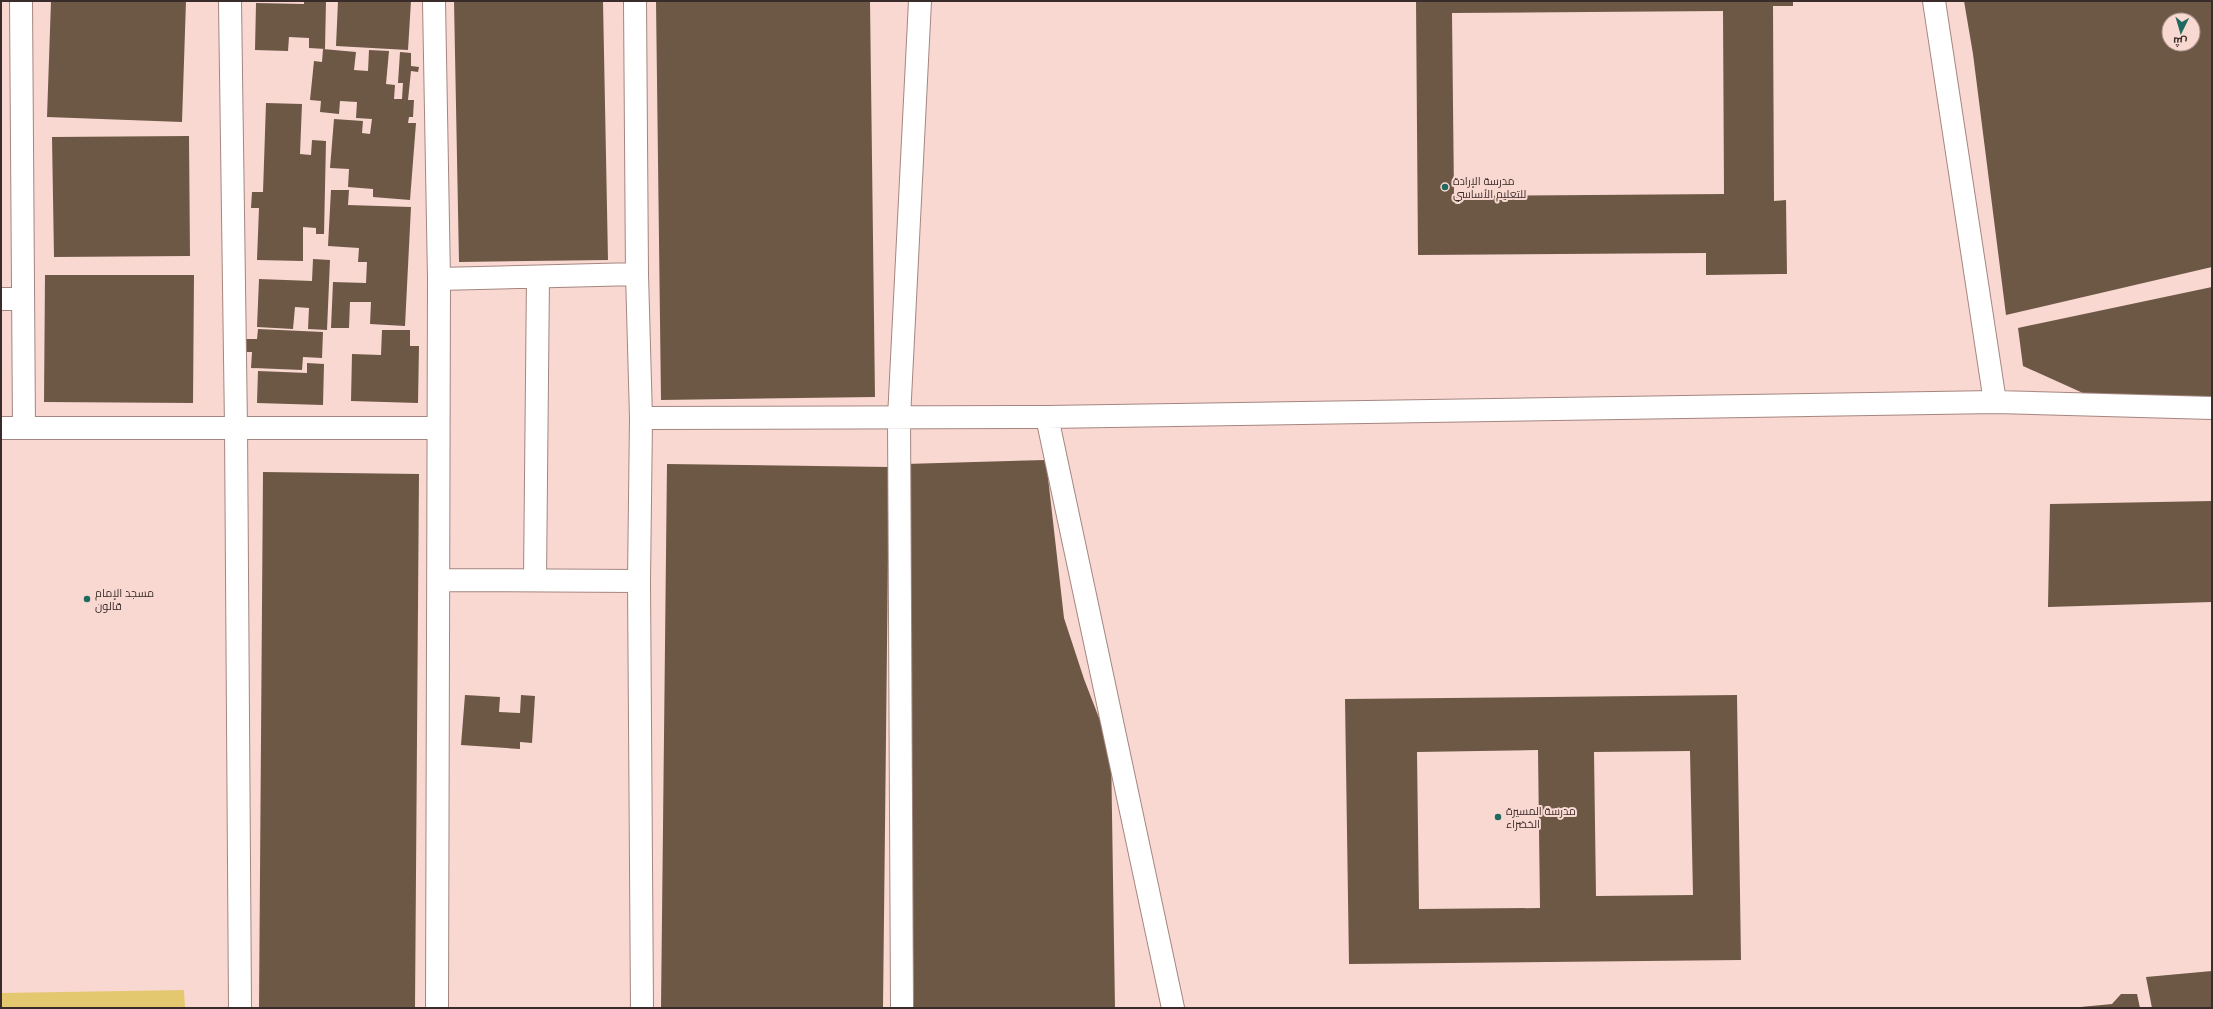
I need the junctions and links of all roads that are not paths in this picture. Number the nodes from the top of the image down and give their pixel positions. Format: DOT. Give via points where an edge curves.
graph roads {
  1 [pos="21,1"];
  2 [pos="230,1"];
  3 [pos="434,1"];
  4 [pos="635,1"];
  5 [pos="920,1"];
  6 [pos="1934,1"];
  7 [pos="637,274"];
  8 [pos="538,277"];
  9 [pos="439,279"];
  10 [pos="1,299"];
  11 [pos="23,299"];
  12 [pos="1995,402"];
  13 [pos="2212,408"];
  14 [pos="1046,417"];
  15 [pos="641,418"];
  16 [pos="899,418"];
  17 [pos="236,427"];
  18 [pos="1,428"];
  19 [pos="24,428"];
  20 [pos="438,428"];
  21 [pos="439,580"];
  22 [pos="535,580"];
  23 [pos="639,581"];
  24 [pos="240,1008"];
  25 [pos="437,1008"];
  26 [pos="642,1008"];
  27 [pos="902,1008"];
  28 [pos="1173,1008"];
  1 -- 11 [label="street"];
  2 -- 17 [label="street"];
  3 -- 9 [label="street"];
  4 -- 7 [label="street"];
  5 -- 16 [label="street"];
  6 -- 12 [label="street"];
  7 -- 8 [label="street"];
  7 -- 15 [label="street"];
  8 -- 9 [label="street"];
  8 -- 22 [label="street"];
  9 -- 20 [label="street"];
  10 -- 11 [label="street"];
  11 -- 19 [label="street"];
  12 -- 13 [label="street"];
  12 -- 14 [label="street"];
  14 -- 16 [label="street"];
  14 -- 28 [label="street"];
  15 -- 16 [label="street"];
  15 -- 23 [label="street"];
  16 -- 27 [label="street"];
  17 -- 19 [label="street"];
  17 -- 20 [label="street"];
  17 -- 24 [label="street"];
  18 -- 19 [label="street"];
  20 -- 21 [label="street"];
  21 -- 22 [label="street"];
  21 -- 25 [label="street"];
  22 -- 23 [label="street"];
  23 -- 26 [label="street"];
}
